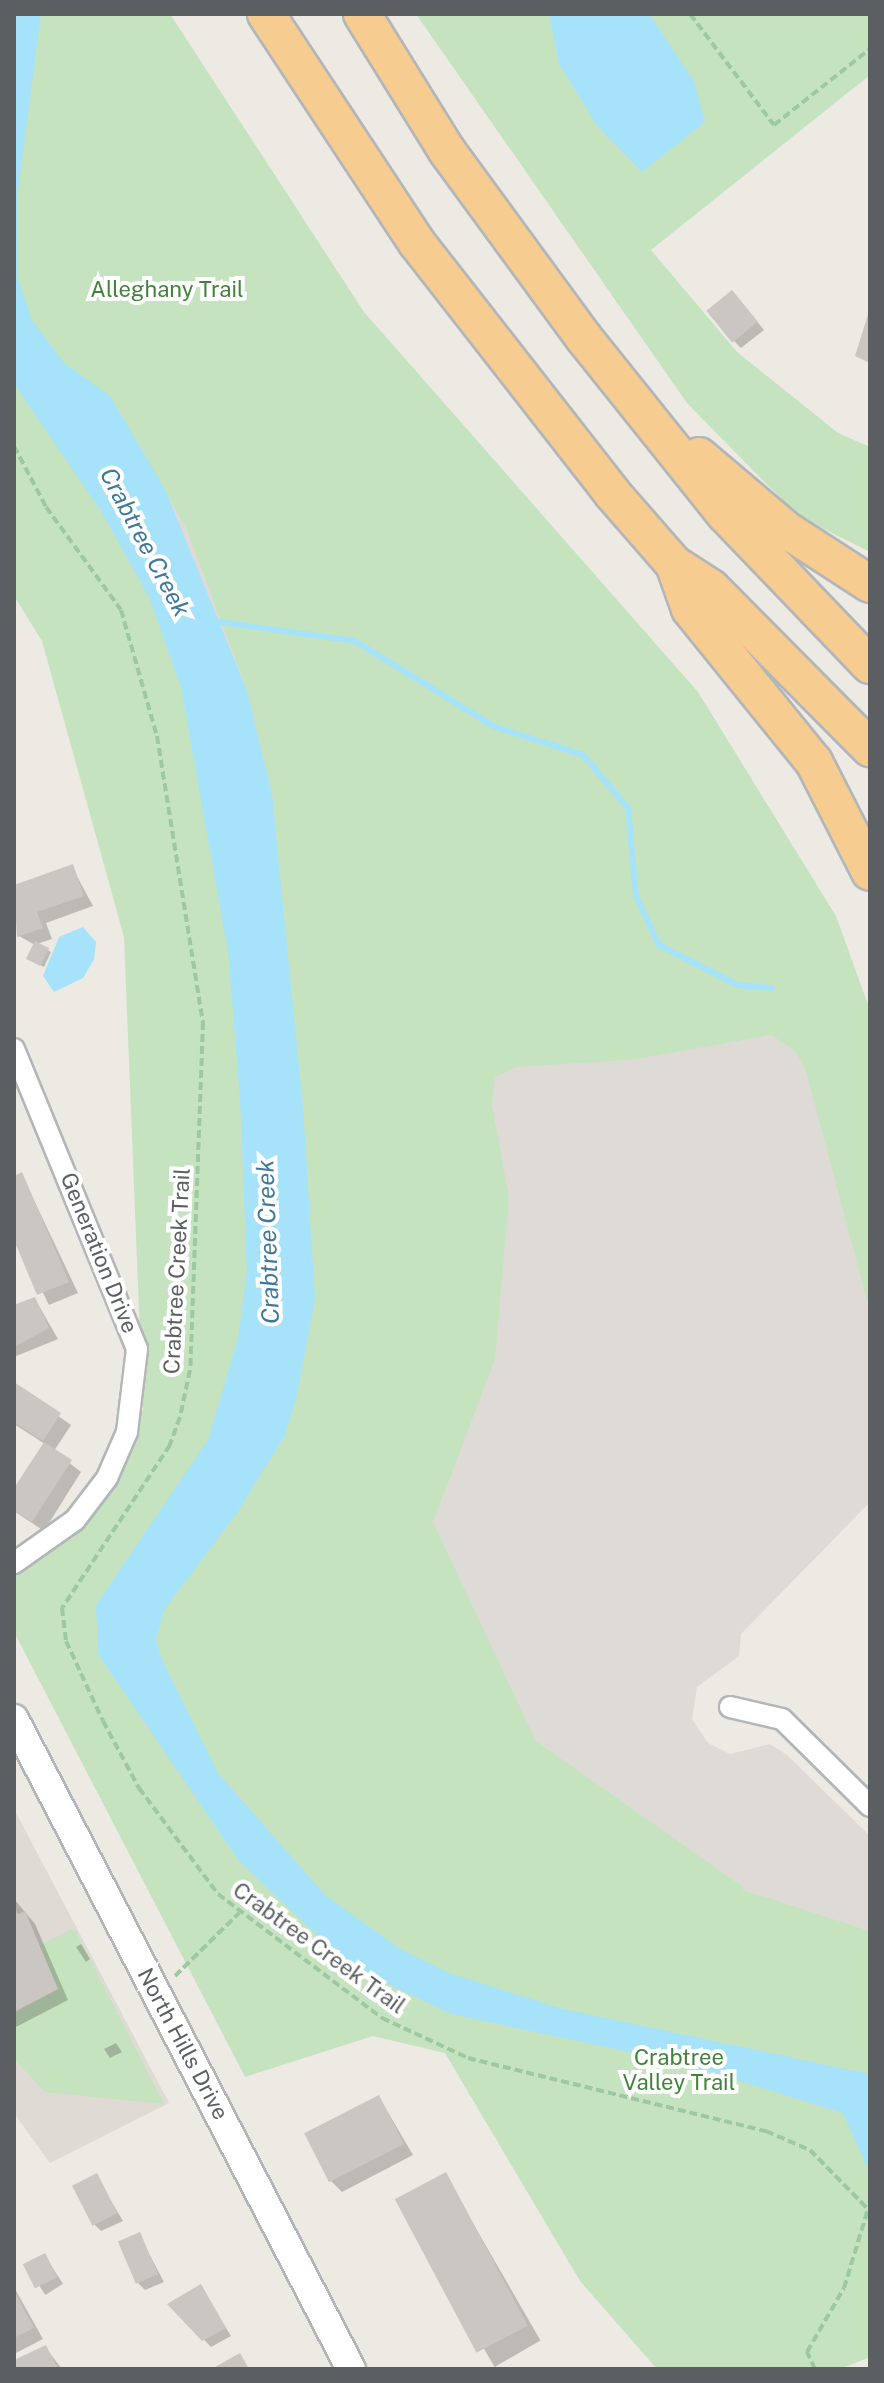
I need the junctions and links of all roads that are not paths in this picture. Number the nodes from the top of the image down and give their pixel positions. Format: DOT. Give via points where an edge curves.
graph roads {
  1 [pos="266,14"];
  2 [pos="362,14"];
  3 [pos="637,404"];
  4 [pos="674,564"];
  5 [pos="870,584"];
  6 [pos="870,665"];
  7 [pos="870,748"];
  8 [pos="870,872"];
  9 [pos="14,1049"];
  10 [pos="14,1563"];
  11 [pos="730,1707"];
  12 [pos="14,1719"];
  13 [pos="870,1806"];
  14 [pos="351,2369"];
  1 -- 4 [label="highway" via="425,254"];
  2 -- 3 [label="highway" via="447,151"];
  3 -- 5 [label="highway" via="785,529"];
  3 -- 6 [label="highway" via="726,515"];
  4 -- 7 [label="highway" via="711,588"];
  4 -- 8 [label="highway" via="690,609 814,762"];
  9 -- 10 [label="street, Generation Drive" via="137,1349 127,1432 107,1478 75,1520"];
  11 -- 13 [label="street" via="782,1719"];
  12 -- 14 [label="main road, North Hills Drive"];
}
